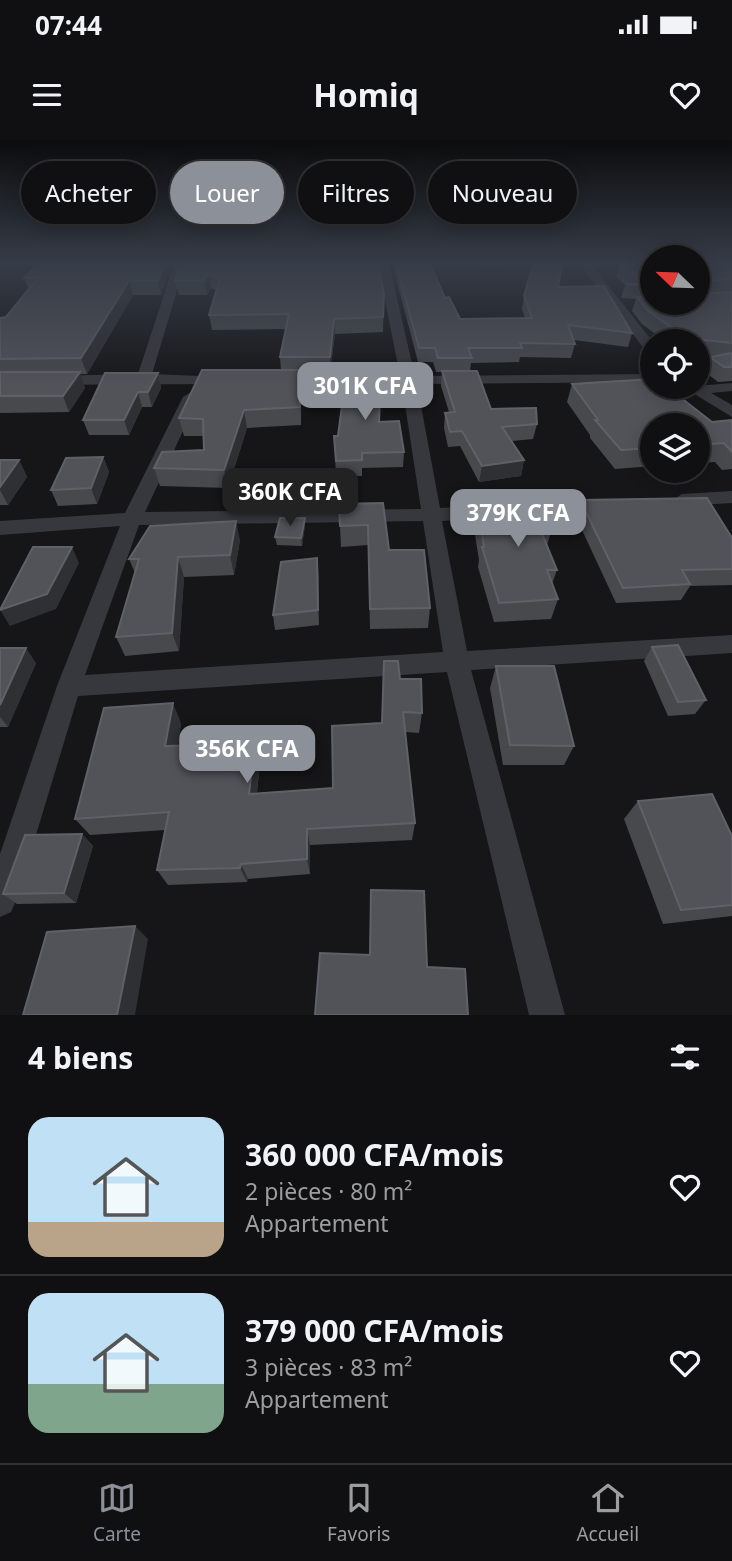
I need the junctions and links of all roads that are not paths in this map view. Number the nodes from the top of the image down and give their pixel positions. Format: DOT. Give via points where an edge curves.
graph roads {
  1 [pos="167,305"];
  2 [pos="392,305"];
  3 [pos="631,305"];
  4 [pos="617,306"];
  5 [pos="640,335"];
  6 [pos="144,378"];
  7 [pos="640,379"];
  8 [pos="0,381"];
  9 [pos="198,381"];
  10 [pos="238,381"];
  11 [pos="290,381"];
  12 [pos="409,382"];
  13 [pos="732,387"];
  14 [pos="710,388"];
  15 [pos="710,398"];
  16 [pos="732,412"];
  17 [pos="732,497"];
  18 [pos="664,501"];
  19 [pos="623,504"];
  20 [pos="433,515"];
  21 [pos="132,519"];
  22 [pos="0,528"];
  23 [pos="732,644"];
  24 [pos="457,663"];
  25 [pos="69,686"];
  26 [pos="0,901"];
  27 [pos="547,1015"];
  1 -- 6 [label="street"];
  2 -- 12 [label="street"];
  3 -- 4 [label="street"];
  4 -- 5 [label="street"];
  6 -- 8 [label="street"];
  6 -- 9 [label="street"];
  7 -- 12 [label="street"];
  9 -- 10 [label="street"];
  9 -- 21 [label="street"];
  11 -- 12 [label="street"];
  12 -- 20 [label="street"];
  13 -- 14 [label="street"];
  15 -- 16 [label="street"];
  17 -- 18 [label="street"];
  19 -- 20 [label="street"];
  20 -- 21 [label="street"];
  20 -- 24 [label="street"];
  21 -- 22 [label="street"];
  21 -- 25 [label="street"];
  23 -- 24 [label="street"];
  24 -- 25 [label="street"];
  24 -- 27 [label="street"];
  25 -- 26 [label="street"];
}
